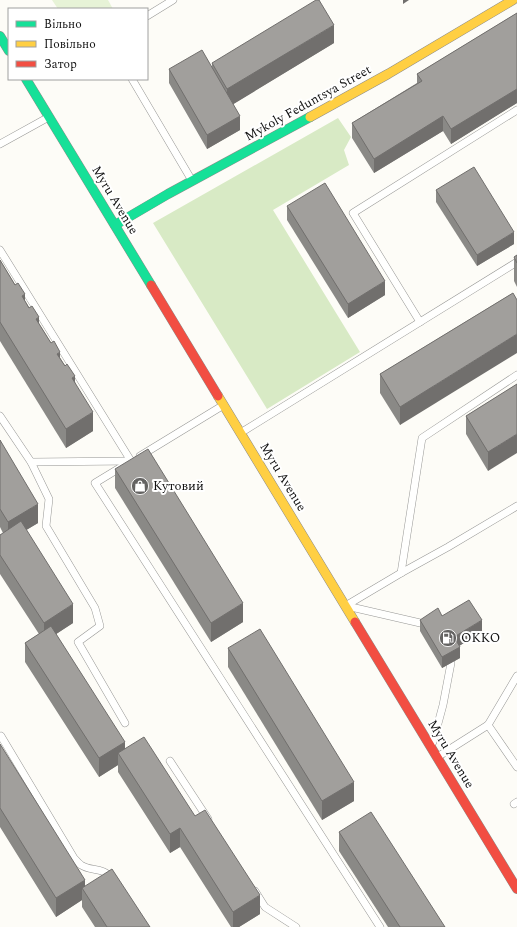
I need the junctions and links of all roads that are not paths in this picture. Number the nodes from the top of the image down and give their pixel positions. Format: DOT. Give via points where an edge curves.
graph roads {
  1 [pos="172,0"];
  2 [pos="513,0"];
  3 [pos="498,3"];
  4 [pos="148,15"];
  5 [pos="0,36"];
  6 [pos="8,49"];
  7 [pos="27,80"];
  8 [pos="133,80"];
  9 [pos="517,110"];
  10 [pos="49,117"];
  11 [pos="0,144"];
  12 [pos="192,181"];
  13 [pos="115,225"];
  14 [pos="0,250"];
  15 [pos="517,262"];
  16 [pos="420,322"];
  17 [pos="517,376"];
  18 [pos="224,405"];
  19 [pos="0,416"];
  20 [pos="240,433"];
  21 [pos="131,461"];
  22 [pos="31,462"];
  23 [pos="517,507"];
  24 [pos="401,573"];
  25 [pos="345,606"];
  26 [pos="429,625"];
  27 [pos="451,663"];
  28 [pos="517,676"];
  29 [pos="125,723"];
  30 [pos="488,725"];
  31 [pos="0,737"];
  32 [pos="431,748"];
  33 [pos="437,758"];
  34 [pos="170,761"];
  35 [pos="517,768"];
  36 [pos="213,827"];
  37 [pos="117,886"];
  38 [pos="252,887"];
  39 [pos="517,889"];
  40 [pos="296,927"];
  41 [pos="380,927"];
  1 -- 4 [label="lane"];
  2 -- 3 [label="main road, Mykoly Feduntsya Street"];
  3 -- 12 [label="main road, Mykoly Feduntsya Street" via="388,74"];
  5 -- 6 [label="main road"];
  7 -- 10 [label="main road, Myru Avenue"];
  8 -- 12 [label="lane"];
  9 -- 16 [label="lane" via="353,213"];
  10 -- 11 [label="lane"];
  10 -- 13 [label="main road, Myru Avenue"];
  12 -- 13 [label="main road, Mykoly Feduntsya Street"];
  13 -- 18 [label="main road, Myru Avenue"];
  14 -- 21 [label="lane"];
  15 -- 16 [label="lane"];
  16 -- 20 [label="lane"];
  17 -- 24 [label="lane" via="422,438"];
  18 -- 20 [label="main road, Myru Avenue"];
  18 -- 21 [label="lane"];
  19 -- 22 [label="lane"];
  20 -- 25 [label="main road, Myru Avenue"];
  21 -- 22 [label="lane"];
  21 -- 41 [label="lane" via="95,483"];
  22 -- 29 [label="lane" via="49,499 46,526 95,608 100,626 78,642"];
  23 -- 24 [label="lane"];
  24 -- 25 [label="lane"];
  25 -- 26 [label="lane"];
  25 -- 32 [label="main road, Myru Avenue"];
  27 -- 32 [label="lane"];
  28 -- 30 [label="lane"];
  30 -- 33 [label="lane"];
  30 -- 35 [label="lane"];
  31 -- 37 [label="lane" via="74,858 81,865 109,875"];
  32 -- 33 [label="main road, Myru Avenue"];
  33 -- 39 [label="main road, Myru Avenue"];
  34 -- 36 [label="lane"];
  38 -- 40 [label="lane" via="265,907"];
}
